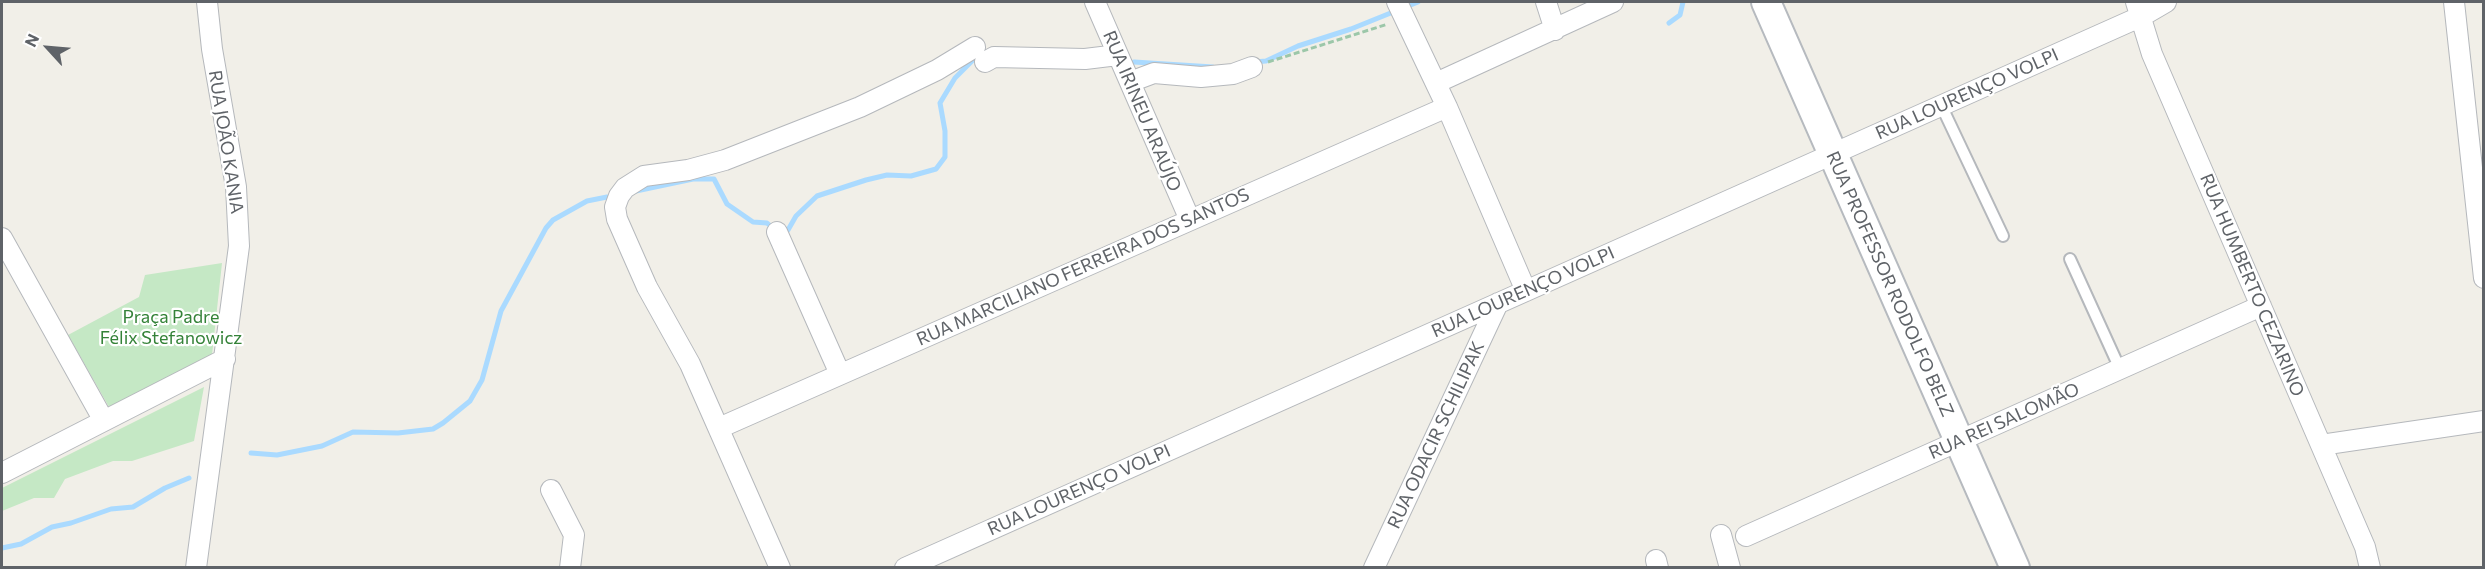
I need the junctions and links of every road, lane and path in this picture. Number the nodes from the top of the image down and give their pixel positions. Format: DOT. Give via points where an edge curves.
graph roads {
  1 [pos="207,2"];
  2 [pos="1095,2"];
  3 [pos="1546,2"];
  4 [pos="1613,2"];
  5 [pos="1766,2"];
  6 [pos="2166,2"];
  7 [pos="2454,2"];
  8 [pos="1401,9"];
  9 [pos="2139,9"];
  10 [pos="1555,30"];
  11 [pos="1118,55"];
  12 [pos="1252,66"];
  13 [pos="1130,82"];
  14 [pos="1436,83"];
  15 [pos="1941,105"];
  16 [pos="1447,107"];
  17 [pos="1833,153"];
  18 [pos="1190,220"];
  19 [pos="777,232"];
  20 [pos="2002,236"];
  21 [pos="2,238"];
  22 [pos="2070,259"];
  23 [pos="2484,279"];
  24 [pos="1526,291"];
  25 [pos="1498,303"];
  26 [pos="2261,306"];
  27 [pos="225,359"];
  28 [pos="2120,369"];
  29 [pos="840,374"];
  30 [pos="104,421"];
  31 [pos="2484,421"];
  32 [pos="719,428"];
  33 [pos="1959,441"];
  34 [pos="2321,445"];
  35 [pos="2,473"];
  36 [pos="551,489"];
  37 [pos="1720,535"];
  38 [pos="1746,536"];
  39 [pos="196,567"];
  40 [pos="570,567"];
  41 [pos="780,567"];
  42 [pos="905,567"];
  43 [pos="1374,567"];
  44 [pos="1730,567"];
  45 [pos="2015,567"];
  46 [pos="2370,567"];
  1 -- 27 [label="street, RUA JOÃO KANIA" via="239,218 237,272"];
  2 -- 11 [label="street, RUA IRINEU ARAÚJO"];
  3 -- 10 [label="street"];
  4 -- 10 [label="street"];
  5 -- 17 [label="street, RUA PROFESSOR RODOLFO BELZ"];
  6 -- 9 [label="street, RUA LOURENÇO VOLPI"];
  7 -- 23 [label="street"];
  8 -- 12 [label="path" via="1361,34"];
  8 -- 14 [label="street"];
  9 -- 15 [label="street, RUA LOURENÇO VOLPI"];
  9 -- 26 [label="street, RUA HUMBERTO CEZARINO" via="2152,54"];
  10 -- 14 [label="street"];
  11 -- 13 [label="street, RUA IRINEU ARAÚJO"];
  11 -- 32 [label="street" via="1085,59 980,54 725,160 644,176 625,188 615,207 617,219 655,304 690,364"];
  12 -- 13 [label="street" via="1233,74 1201,77 1154,73"];
  13 -- 18 [label="street, RUA IRINEU ARAÚJO"];
  14 -- 16 [label="street"];
  15 -- 17 [label="street, RUA LOURENÇO VOLPI"];
  15 -- 20 [label="lane"];
  16 -- 18 [label="street, RUA MARCILIANO FERREIRA DOS SANTOS"];
  16 -- 24 [label="street"];
  17 -- 24 [label="street, RUA LOURENÇO VOLPI"];
  17 -- 33 [label="street, RUA PROFESSOR RODOLFO BELZ"];
  18 -- 29 [label="street, RUA MARCILIANO FERREIRA DOS SANTOS"];
  19 -- 29 [label="street"];
  21 -- 30 [label="street"];
  22 -- 28 [label="lane"];
  24 -- 25 [label="street, RUA LOURENÇO VOLPI"];
  25 -- 42 [label="street, RUA LOURENÇO VOLPI"];
  25 -- 43 [label="street, RUA ODACIR SCHILIPAK"];
  26 -- 28 [label="street, RUA REI SALOMÃO"];
  26 -- 34 [label="street, RUA HUMBERTO CEZARINO"];
  27 -- 30 [label="street"];
  27 -- 39 [label="street, RUA JOÃO KANIA"];
  28 -- 33 [label="street, RUA REI SALOMÃO"];
  29 -- 32 [label="street, RUA MARCILIANO FERREIRA DOS SANTOS"];
  30 -- 35 [label="street"];
  31 -- 34 [label="street"];
  32 -- 41 [label="street"];
  33 -- 38 [label="street, RUA REI SALOMÃO"];
  33 -- 45 [label="street, RUA PROFESSOR RODOLFO BELZ"];
  34 -- 46 [label="street, RUA HUMBERTO CEZARINO"];
  36 -- 40 [label="street" via="574,535"];
  37 -- 44 [label="street"];
}
